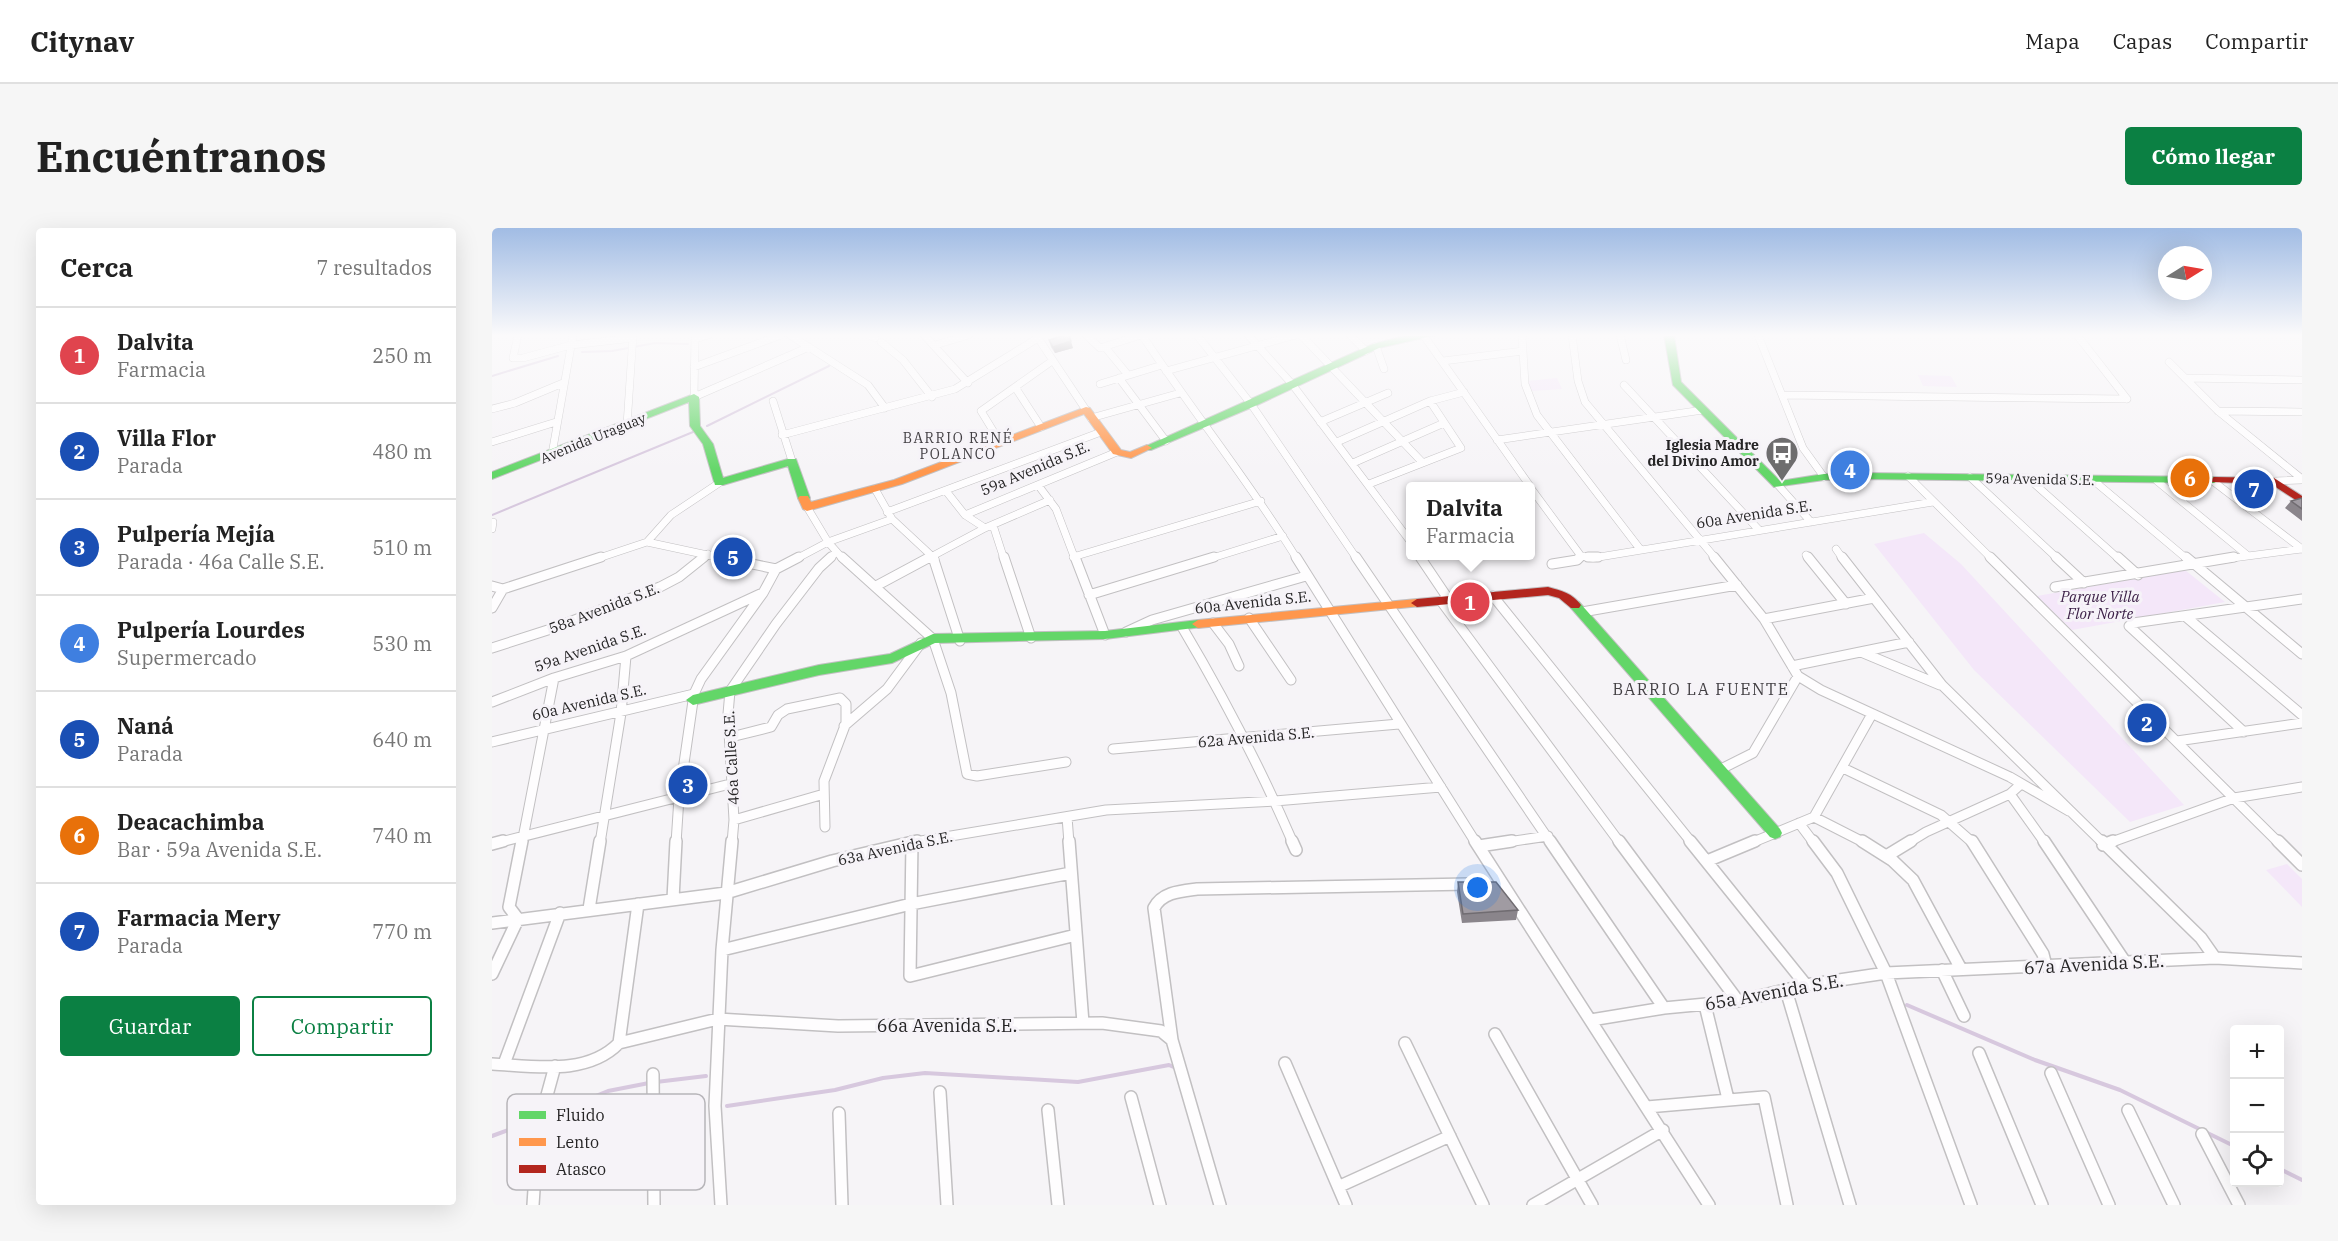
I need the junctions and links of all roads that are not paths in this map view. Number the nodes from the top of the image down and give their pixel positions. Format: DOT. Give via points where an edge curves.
graph roads {
  1 [pos="630,381"];
  2 [pos="694,381"];
  3 [pos="732,381"];
  4 [pos="861,381"];
  5 [pos="921,381"];
  6 [pos="966,381"];
  7 [pos="972,381"];
  8 [pos="1024,381"];
  9 [pos="1066,381"];
  10 [pos="1111,381"];
  11 [pos="1121,381"];
  12 [pos="1172,381"];
  13 [pos="1233,381"];
  14 [pos="1289,381"];
  15 [pos="1299,381"];
  16 [pos="1343,381"];
  17 [pos="1456,381"];
  18 [pos="1525,381"];
  19 [pos="1580,381"];
  20 [pos="1676,381"];
  21 [pos="1776,381"];
  22 [pos="2113,381"];
  23 [pos="2188,381"];
  24 [pos="563,383"];
  25 [pos="968,383"];
  26 [pos="1100,384"];
  27 [pos="1292,384"];
  28 [pos="1624,385"];
  29 [pos="1015,387"];
  30 [pos="1464,392"];
  31 [pos="1180,393"];
  32 [pos="1388,393"];
  33 [pos="1782,395"];
  34 [pos="694,397"];
  35 [pos="932,397"];
  36 [pos="773,401"];
  37 [pos="1430,401"];
  38 [pos="1364,403"];
  39 [pos="1251,404"];
  40 [pos="1138,405"];
  41 [pos="885,408"];
  42 [pos="492,409"];
  43 [pos="1702,410"];
  44 [pos="2218,411"];
  45 [pos="2302,412"];
  46 [pos="1089,414"];
  47 [pos="1656,418"];
  48 [pos="1382,421"];
  49 [pos="556,422"];
  50 [pos="1320,422"];
  51 [pos="1444,423"];
  52 [pos="1204,424"];
  53 [pos="627,425"];
  54 [pos="1603,426"];
  55 [pos="1041,427"];
  56 [pos="1101,432"];
  57 [pos="1550,433"];
  58 [pos="782,435"];
  59 [pos="1497,440"];
  60 [pos="1166,441"];
  61 [pos="1402,441"];
  62 [pos="492,442"];
  63 [pos="1000,442"];
  64 [pos="1337,442"];
  65 [pos="552,454"];
  66 [pos="1122,454"];
  67 [pos="792,460"];
  68 [pos="1422,462"];
  69 [pos="1353,463"];
  70 [pos="492,476"];
  71 [pos="1908,476"];
  72 [pos="1824,477"];
  73 [pos="1970,477"];
  74 [pos="2029,479"];
  75 [pos="2093,480"];
  76 [pos="2302,480"];
  77 [pos="2157,481"];
  78 [pos="2274,481"];
  79 [pos="1526,482"];
  80 [pos="2214,482"];
  81 [pos="719,483"];
  82 [pos="1369,484"];
  83 [pos="1038,485"];
  84 [pos="1778,485"];
  85 [pos="875,489"];
  86 [pos="946,491"];
  87 [pos="1535,494"];
  88 [pos="1050,500"];
  89 [pos="1261,501"];
  90 [pos="2302,501"];
  91 [pos="1933,502"];
  92 [pos="807,507"];
  93 [pos="965,515"];
  94 [pos="890,516"];
  95 [pos="1811,522"];
  96 [pos="989,526"];
  97 [pos="1759,530"];
  98 [pos="1406,535"];
  99 [pos="1283,536"];
  100 [pos="1700,539"];
  101 [pos="647,542"];
  102 [pos="828,542"];
  103 [pos="1640,549"];
  104 [pos="1836,549"];
  105 [pos="2302,549"];
  106 [pos="836,552"];
  107 [pos="708,554"];
  108 [pos="1806,555"];
  109 [pos="2247,555"];
  110 [pos="1581,556"];
  111 [pos="933,557"];
  112 [pos="1073,557"];
  113 [pos="1422,560"];
  114 [pos="1552,564"];
  115 [pos="2193,565"];
  116 [pos="776,569"];
  117 [pos="2138,575"];
  118 [pos="1306,576"];
  119 [pos="2084,583"];
  120 [pos="1737,585"];
  121 [pos="492,586"];
  122 [pos="876,586"];
  123 [pos="2055,587"];
  124 [pos="503,589"];
  125 [pos="763,593"];
  126 [pos="1089,595"];
  127 [pos="1493,596"];
  128 [pos="1874,598"];
  129 [pos="2302,600"];
  130 [pos="1445,601"];
  131 [pos="1846,604"];
  132 [pos="1389,605"];
  133 [pos="2242,606"];
  134 [pos="492,608"];
  135 [pos="1328,610"];
  136 [pos="1582,612"];
  137 [pos="2185,616"];
  138 [pos="1249,618"];
  139 [pos="1764,619"];
  140 [pos="1213,623"];
  141 [pos="1182,627"];
  142 [pos="1126,632"];
  143 [pos="1105,635"];
  144 [pos="1031,638"];
  145 [pos="960,640"];
  146 [pos="927,641"];
  147 [pos="1909,642"];
  148 [pos="492,648"];
  149 [pos="1860,652"];
  150 [pos="2302,654"];
  151 [pos="626,656"];
  152 [pos="1239,666"];
  153 [pos="1792,666"];
  154 [pos="1798,676"];
  155 [pos="554,678"];
  156 [pos="1291,680"];
  157 [pos="1942,686"];
  158 [pos="730,691"];
  159 [pos="694,697"];
  160 [pos="492,702"];
  161 [pos="621,712"];
  162 [pos="1872,714"];
  163 [pos="2302,715"];
  164 [pos="2302,723"];
  165 [pos="1400,724"];
  166 [pos="844,726"];
  167 [pos="545,729"];
  168 [pos="2244,732"];
  169 [pos="731,737"];
  170 [pos="1244,738"];
  171 [pos="2177,741"];
  172 [pos="492,742"];
  173 [pos="1113,749"];
  174 [pos="1066,762"];
  175 [pos="1843,768"];
  176 [pos="1719,770"];
  177 [pos="734,783"];
  178 [pos="2021,784"];
  179 [pos="2302,786"];
  180 [pos="1441,787"];
  181 [pos="824,794"];
  182 [pos="2010,794"];
  183 [pos="679,798"];
  184 [pos="2234,798"];
  185 [pos="1275,801"];
  186 [pos="2069,811"];
  187 [pos="606,816"];
  188 [pos="1066,817"];
  189 [pos="1814,817"];
  190 [pos="734,820"];
  191 [pos="1950,821"];
  192 [pos="1799,823"];
  193 [pos="825,827"];
  194 [pos="1775,832"];
  195 [pos="524,835"];
  196 [pos="1548,836"];
  197 [pos="912,842"];
  198 [pos="492,844"];
  199 [pos="2103,844"];
  200 [pos="1479,846"];
  201 [pos="1296,850"];
  202 [pos="1888,855"];
  203 [pos="1707,861"];
  204 [pos="2302,865"];
  205 [pos="1071,873"];
  206 [pos="1503,884"];
  207 [pos="726,893"];
  208 [pos="673,900"];
  209 [pos="638,903"];
  210 [pos="911,904"];
  211 [pos="589,909"];
  212 [pos="560,913"];
  213 [pos="518,919"];
  214 [pos="492,923"];
  215 [pos="1076,935"];
  216 [pos="722,950"];
  217 [pos="2215,958"];
  218 [pos="2125,962"];
  219 [pos="2302,963"];
  220 [pos="2046,966"];
  221 [pos="1961,969"];
  222 [pos="1942,970"];
  223 [pos="1886,973"];
  224 [pos="492,974"];
  225 [pos="1806,985"];
  226 [pos="1786,990"];
  227 [pos="1738,1001"];
  228 [pos="1705,1005"];
  229 [pos="1664,1008"];
  230 [pos="1964,1016"];
  231 [pos="718,1019"];
  232 [pos="1591,1020"];
  233 [pos="1083,1023"];
  234 [pos="1495,1034"];
  235 [pos="1172,1040"];
  236 [pos="1405,1043"];
  237 [pos="616,1047"];
  238 [pos="1979,1053"];
  239 [pos="1285,1063"];
  240 [pos="498,1064"];
  241 [pos="555,1066"];
  242 [pos="2051,1073"];
  243 [pos="653,1074"];
  244 [pos="940,1092"];
  245 [pos="547,1094"];
  246 [pos="653,1094"];
  247 [pos="1131,1097"];
  248 [pos="1728,1099"];
  249 [pos="1647,1107"];
  250 [pos="1048,1110"];
  251 [pos="2128,1110"];
  252 [pos="839,1113"];
  253 [pos="1663,1130"];
  254 [pos="2202,1134"];
  255 [pos="1450,1136"];
  256 [pos="1577,1178"];
  257 [pos="1340,1186"];
  258 [pos="534,1190"];
  259 [pos="654,1190"];
  260 [pos="533,1205"];
  261 [pos="654,1205"];
  262 [pos="722,1205"];
  263 [pos="842,1205"];
  264 [pos="947,1205"];
  265 [pos="1058,1205"];
  266 [pos="1160,1205"];
  267 [pos="1220,1205"];
  268 [pos="1346,1205"];
  269 [pos="1483,1205"];
  270 [pos="1533,1205"];
  271 [pos="1592,1205"];
  272 [pos="1709,1205"];
  273 [pos="1787,1205"];
  274 [pos="1850,1205"];
  275 [pos="1971,1205"];
  276 [pos="2042,1205"];
  277 [pos="2109,1205"];
  278 [pos="2174,1205"];
  279 [pos="2239,1205"];
  1 -- 53 [label="street"];
  2 -- 34 [label="street"];
  3 -- 34 [label="street"];
  4 -- 41 [label="street"];
  5 -- 35 [label="street"];
  6 -- 25 [label="street"];
  7 -- 25 [label="street"];
  8 -- 29 [label="street"];
  9 -- 46 [label="street"];
  10 -- 26 [label="street"];
  11 -- 40 [label="street"];
  12 -- 31 [label="street"];
  13 -- 39 [label="street"];
  14 -- 27 [label="street"];
  15 -- 27 [label="street"];
  16 -- 38 [label="street"];
  17 -- 30 [label="street"];
  18 -- 57 [label="street" via="1537,415"];
  19 -- 54 [label="street" via="1582,395"];
  20 -- 43 [label="street"];
  21 -- 33 [label="street"];
  22 -- 33 [label="street" via="2127,399"];
  23 -- 44 [label="street"];
  24 -- 42 [label="street"];
  24 -- 49 [label="street"];
  25 -- 35 [label="street"];
  27 -- 39 [label="street"];
  27 -- 50 [label="street"];
  28 -- 47 [label="street"];
  29 -- 55 [label="street"];
  29 -- 63 [label="street" via="981,411"];
  30 -- 37 [label="street"];
  30 -- 59 [label="street"];
  31 -- 40 [label="street"];
  31 -- 52 [label="street"];
  32 -- 38 [label="street"];
  33 -- 72 [label="street" via="1803,448"];
  34 -- 53 [label="street, Avenida Uraguay"];
  34 -- 81 [label="street" via="695,426 708,444"];
  35 -- 41 [label="street"];
  36 -- 58 [label="street"];
  37 -- 48 [label="street"];
  37 -- 51 [label="street"];
  38 -- 48 [label="street"];
  38 -- 50 [label="street"];
  39 -- 52 [label="street"];
  39 -- 132 [label="street"];
  40 -- 46 [label="street"];
  40 -- 60 [label="street"];
  41 -- 58 [label="street"];
  43 -- 47 [label="street"];
  43 -- 84 [label="street"];
  44 -- 45 [label="street"];
  44 -- 76 [label="street"];
  46 -- 55 [label="street"];
  46 -- 56 [label="street"];
  47 -- 54 [label="street"];
  47 -- 97 [label="street"];
  48 -- 61 [label="street"];
  48 -- 64 [label="street"];
  49 -- 62 [label="street"];
  49 -- 65 [label="street"];
  50 -- 64 [label="street"];
  51 -- 61 [label="street"];
  51 -- 68 [label="street" via="1461,448"];
  52 -- 60 [label="street"];
  52 -- 89 [label="street"];
  53 -- 65 [label="street, Avenida Uraguay"];
  54 -- 57 [label="street"];
  54 -- 100 [label="street"];
  55 -- 63 [label="street"];
  56 -- 66 [label="street"];
  56 -- 86 [label="street"];
  57 -- 59 [label="street"];
  57 -- 103 [label="street"];
  58 -- 67 [label="street"];
  59 -- 79 [label="street"];
  60 -- 66 [label="street"];
  61 -- 68 [label="street"];
  61 -- 69 [label="street"];
  63 -- 85 [label="street"];
  64 -- 69 [label="street"];
  65 -- 70 [label="street, Avenida Uraguay"];
  66 -- 83 [label="street, 59a Avenida S.E."];
  67 -- 81 [label="street"];
  67 -- 92 [label="street"];
  68 -- 82 [label="street"];
  69 -- 82 [label="street"];
  71 -- 72 [label="street, 59a Avenida S.E."];
  71 -- 73 [label="street, 59a Avenida S.E."];
  71 -- 91 [label="street"];
  72 -- 84 [label="street, 59a Avenida S.E."];
  73 -- 74 [label="street, 59a Avenida S.E."];
  73 -- 119 [label="street"];
  74 -- 75 [label="street, 59a Avenida S.E."];
  74 -- 117 [label="street"];
  75 -- 77 [label="street, 59a Avenida S.E."];
  75 -- 115 [label="street"];
  76 -- 78 [label="street, 59a Avenida S.E."];
  77 -- 80 [label="street, 59a Avenida S.E."];
  77 -- 109 [label="street"];
  78 -- 80 [label="street, 59a Avenida S.E."];
  78 -- 90 [label="street"];
  80 -- 105 [label="street"];
  81 -- 101 [label="street" via="664,519"];
  82 -- 98 [label="street"];
  83 -- 88 [label="street"];
  83 -- 93 [label="street, 59a Avenida S.E."];
  84 -- 95 [label="street"];
  85 -- 92 [label="street"];
  85 -- 94 [label="street"];
  86 -- 93 [label="street"];
  86 -- 94 [label="street"];
  87 -- 110 [label="street"];
  88 -- 96 [label="street"];
  88 -- 112 [label="street"];
  89 -- 99 [label="street"];
  89 -- 112 [label="street"];
  91 -- 95 [label="street, 60a Avenida S.E."];
  91 -- 171 [label="street"];
  92 -- 102 [label="street"];
  93 -- 96 [label="street"];
  94 -- 102 [label="street"];
  94 -- 111 [label="street"];
  95 -- 97 [label="street, 60a Avenida S.E."];
  96 -- 111 [label="street"];
  96 -- 144 [label="street"];
  97 -- 100 [label="street, 60a Avenida S.E."];
  99 -- 118 [label="street"];
  99 -- 126 [label="street"];
  100 -- 103 [label="street, 60a Avenida S.E."];
  100 -- 120 [label="street"];
  101 -- 107 [label="street"];
  101 -- 124 [label="street"];
  102 -- 106 [label="street"];
  102 -- 116 [label="street"];
  103 -- 110 [label="street, 60a Avenida S.E." via="1593,558"];
  104 -- 128 [label="street"];
  105 -- 109 [label="street"];
  106 -- 122 [label="street"];
  106 -- 158 [label="street, 46a Calle S.E." via="776,624"];
  107 -- 116 [label="street"];
  107 -- 148 [label="street, 58a Avenida S.E." via="660,587"];
  108 -- 131 [label="street"];
  109 -- 115 [label="street"];
  110 -- 114 [label="street, 60a Avenida S.E."];
  111 -- 122 [label="street"];
  111 -- 145 [label="street"];
  112 -- 126 [label="street"];
  113 -- 130 [label="street"];
  115 -- 117 [label="street"];
  115 -- 133 [label="street"];
  116 -- 125 [label="street"];
  117 -- 119 [label="street"];
  118 -- 135 [label="street"];
  118 -- 142 [label="street" via="1152,620"];
  119 -- 123 [label="street"];
  120 -- 136 [label="street"];
  120 -- 139 [label="street"];
  121 -- 124 [label="street"];
  122 -- 146 [label="street"];
  124 -- 134 [label="street"];
  125 -- 151 [label="street, 59a Avenida S.E."];
  125 -- 159 [label="street" via="701,679"];
  126 -- 143 [label="street"];
  127 -- 130 [label="street, 60a Avenida S.E."];
  127 -- 136 [label="street, 60a Avenida S.E." via="1558,591"];
  127 -- 203 [label="street"];
  128 -- 131 [label="street"];
  128 -- 147 [label="street"];
  129 -- 133 [label="street"];
  130 -- 132 [label="street, 60a Avenida S.E."];
  130 -- 227 [label="street"];
  131 -- 139 [label="street"];
  132 -- 135 [label="street, 60a Avenida S.E."];
  132 -- 196 [label="street"];
  133 -- 137 [label="street"];
  133 -- 150 [label="street"];
  135 -- 138 [label="street, 60a Avenida S.E."];
  135 -- 165 [label="street"];
  136 -- 176 [label="street, 60a Avenida S.E."];
  137 -- 163 [label="street"];
  137 -- 168 [label="street" via="2129,626"];
  138 -- 140 [label="street, 60a Avenida S.E."];
  138 -- 156 [label="street"];
  139 -- 153 [label="street"];
  140 -- 141 [label="street, 60a Avenida S.E."];
  140 -- 152 [label="street" via="1230,644"];
  141 -- 142 [label="street, 60a Avenida S.E."];
  141 -- 170 [label="street" via="1214,678"];
  142 -- 143 [label="street, 60a Avenida S.E."];
  143 -- 144 [label="street, 60a Avenida S.E."];
  144 -- 145 [label="street, 60a Avenida S.E."];
  145 -- 146 [label="street, 60a Avenida S.E."];
  146 -- 158 [label="street" via="892,657"];
  146 -- 166 [label="street" via="886,692"];
  146 -- 174 [label="street" via="951,693 967,774 977,776"];
  147 -- 149 [label="street"];
  147 -- 157 [label="street"];
  149 -- 153 [label="street"];
  149 -- 157 [label="street"];
  151 -- 155 [label="street, 59a Avenida S.E."];
  151 -- 161 [label="street"];
  153 -- 154 [label="street"];
  154 -- 162 [label="street"];
  154 -- 176 [label="street" via="1753,753"];
  155 -- 160 [label="street, 59a Avenida S.E."];
  155 -- 167 [label="street"];
  157 -- 186 [label="street"];
  158 -- 159 [label="street"];
  158 -- 169 [label="street, 46a Calle S.E."];
  159 -- 161 [label="street, 60a Avenida S.E."];
  159 -- 183 [label="street"];
  161 -- 167 [label="street, 60a Avenida S.E."];
  161 -- 187 [label="street"];
  162 -- 175 [label="street"];
  162 -- 178 [label="street"];
  164 -- 168 [label="street"];
  165 -- 170 [label="street, 62a Avenida S.E."];
  165 -- 180 [label="street"];
  166 -- 169 [label="street" via="846,703 840,698 787,709 771,727"];
  166 -- 181 [label="street" via="824,776"];
  167 -- 172 [label="street, 60a Avenida S.E."];
  167 -- 195 [label="street"];
  168 -- 171 [label="street"];
  169 -- 177 [label="street, 46a Calle S.E."];
  170 -- 173 [label="street, 62a Avenida S.E."];
  170 -- 185 [label="street"];
  171 -- 184 [label="street"];
  175 -- 189 [label="street"];
  175 -- 191 [label="street"];
  176 -- 194 [label="street, 60a Avenida S.E."];
  177 -- 183 [label="street"];
  177 -- 190 [label="street, 46a Calle S.E."];
  178 -- 182 [label="street"];
  178 -- 186 [label="street"];
  179 -- 184 [label="street"];
  180 -- 185 [label="street, 63a Avenida S.E."];
  180 -- 200 [label="street"];
  181 -- 190 [label="street"];
  181 -- 193 [label="street"];
  182 -- 191 [label="street"];
  182 -- 218 [label="street"];
  183 -- 187 [label="street"];
  183 -- 208 [label="street"];
  184 -- 199 [label="street"];
  184 -- 204 [label="street"];
  185 -- 188 [label="street, 63a Avenida S.E." via="1106,810"];
  185 -- 201 [label="street"];
  186 -- 199 [label="street"];
  187 -- 195 [label="street"];
  187 -- 211 [label="street"];
  188 -- 197 [label="street, 63a Avenida S.E."];
  188 -- 205 [label="street"];
  189 -- 192 [label="street"];
  189 -- 202 [label="street"];
  190 -- 207 [label="street, 46a Calle S.E."];
  191 -- 202 [label="street"];
  191 -- 220 [label="street" via="1978,848 2043,954"];
  192 -- 194 [label="street"];
  192 -- 223 [label="street" via="1837,873"];
  194 -- 203 [label="street"];
  195 -- 198 [label="street"];
  195 -- 213 [label="street" via="509,907"];
  196 -- 200 [label="street"];
  196 -- 229 [label="street"];
  197 -- 207 [label="street, 63a Avenida S.E."];
  197 -- 210 [label="street"];
  199 -- 217 [label="street" via="2201,938"];
  200 -- 206 [label="street"];
  202 -- 221 [label="street" via="1913,880"];
  203 -- 225 [label="street"];
  205 -- 210 [label="street"];
  205 -- 215 [label="street"];
  206 -- 232 [label="street"];
  206 -- 235 [label="street" via="1197,889 1164,896 1154,908"];
  207 -- 208 [label="street, 63a Avenida S.E."];
  207 -- 216 [label="street, 46a Calle S.E."];
  208 -- 209 [label="street"];
  209 -- 211 [label="street"];
  209 -- 237 [label="street"];
  210 -- 215 [label="street" via="910,976"];
  210 -- 216 [label="street"];
  211 -- 212 [label="street"];
  212 -- 213 [label="street"];
  212 -- 240 [label="street"];
  213 -- 214 [label="street"];
  213 -- 224 [label="street"];
  215 -- 233 [label="street"];
  216 -- 231 [label="street, 46a Calle S.E."];
  217 -- 218 [label="street, 67a Avenida S.E."];
  217 -- 219 [label="street, 67a Avenida S.E."];
  218 -- 220 [label="street, 67a Avenida S.E."];
  220 -- 221 [label="street, 67a Avenida S.E."];
  221 -- 222 [label="street, 67a Avenida S.E."];
  222 -- 223 [label="street, 67a Avenida S.E."];
  222 -- 230 [label="street"];
  223 -- 225 [label="street, 65a Avenida S.E."];
  223 -- 275 [label="street"];
  225 -- 226 [label="street, 65a Avenida S.E."];
  226 -- 227 [label="street, 65a Avenida S.E."];
  226 -- 274 [label="street"];
  227 -- 228 [label="street, 65a Avenida S.E."];
  228 -- 229 [label="street, 65a Avenida S.E."];
  228 -- 248 [label="street"];
  229 -- 232 [label="street, 65a Avenida S.E."];
  231 -- 233 [label="street, 66a Avenida S.E." via="838,1026"];
  231 -- 237 [label="street, 66a Avenida S.E."];
  231 -- 262 [label="street, 46a Calle S.E." via="716,1106"];
  232 -- 249 [label="street"];
  233 -- 235 [label="street, 66a Avenida S.E." via="1161,1030"];
  234 -- 256 [label="street"];
  235 -- 267 [label="street"];
  236 -- 255 [label="street"];
  237 -- 241 [label="street" via="592,1062"];
  238 -- 276 [label="street"];
  239 -- 257 [label="street"];
  240 -- 241 [label="street"];
  241 -- 245 [label="street"];
  242 -- 277 [label="street"];
  243 -- 246 [label="street"];
  244 -- 264 [label="street"];
  247 -- 266 [label="street"];
  248 -- 249 [label="street"];
  248 -- 273 [label="street" via="1764,1097"];
  249 -- 253 [label="street"];
  250 -- 265 [label="street"];
  251 -- 278 [label="street"];
  252 -- 263 [label="street"];
  253 -- 256 [label="street"];
  253 -- 272 [label="street"];
  254 -- 279 [label="street"];
  255 -- 257 [label="street"];
  255 -- 269 [label="street"];
  256 -- 270 [label="street"];
  256 -- 271 [label="street"];
  257 -- 268 [label="street"];
  258 -- 260 [label="street"];
  259 -- 261 [label="street"];
}
